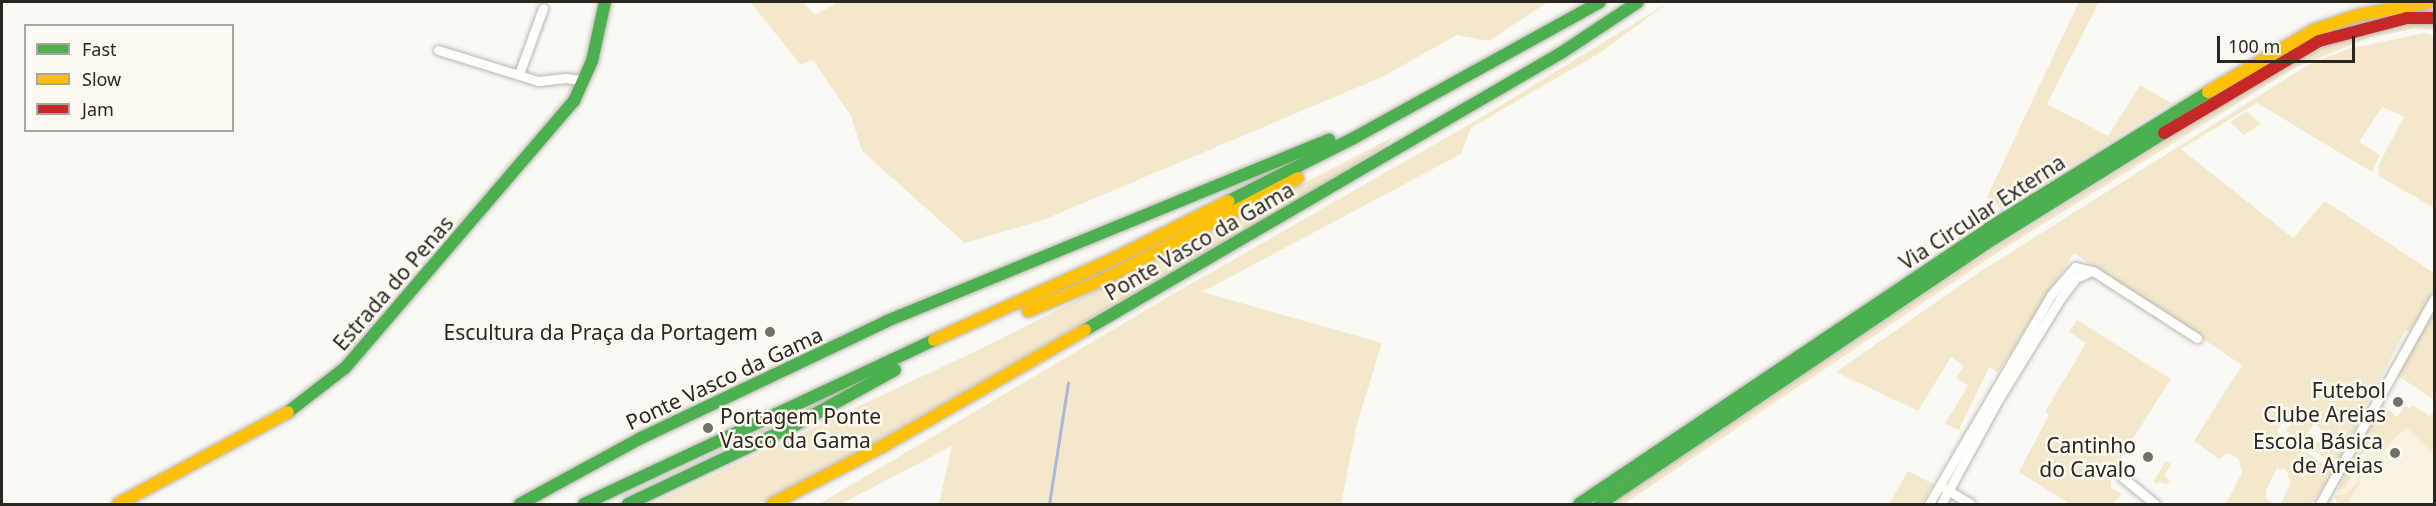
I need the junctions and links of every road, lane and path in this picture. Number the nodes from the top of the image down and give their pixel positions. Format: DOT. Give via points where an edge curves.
graph roads {
  1 [pos="605,2"];
  2 [pos="1588,2"];
  3 [pos="1600,2"];
  4 [pos="1640,2"];
  5 [pos="2429,2"];
  6 [pos="543,8"];
  7 [pos="2434,18"];
  8 [pos="1558,25"];
  9 [pos="438,50"];
  10 [pos="519,74"];
  11 [pos="584,81"];
  12 [pos="1416,105"];
  13 [pos="2434,299"];
  14 [pos="2197,338"];
  15 [pos="1994,398"];
  16 [pos="2121,476"];
  17 [pos="1939,486"];
  18 [pos="1948,491"];
  19 [pos="118,504"];
  20 [pos="520,504"];
  21 [pos="584,504"];
  22 [pos="628,504"];
  23 [pos="772,504"];
  24 [pos="1579,504"];
  25 [pos="1600,504"];
  26 [pos="1929,504"];
  27 [pos="1941,504"];
  28 [pos="1971,504"];
  29 [pos="2154,504"];
  30 [pos="2320,504"];
  1 -- 11 [label="main road, Estrada do Penas"];
  2 -- 8 [label="main road"];
  3 -- 8 [label="main road, Ponte Vasco da Gama"];
  4 -- 23 [label="main road, Ponte Vasco da Gama" via="1259,230 883,446"];
  5 -- 24 [label="main road, Via Circular Externa" via="2359,15 2314,30 2272,52 1989,228"];
  6 -- 10 [label="street"];
  7 -- 25 [label="main road, Via Circular Externa" via="2407,18 2362,27 2319,41 2278,63 1995,238"];
  8 -- 12 [label="main road, Ponte Vasco da Gama"];
  9 -- 10 [label="street"];
  10 -- 11 [label="street" via="538,81"];
  11 -- 19 [label="main road, Estrada do Penas" via="561,117 331,382 277,418"];
  12 -- 20 [label="main road, Ponte Vasco da Gama" via="887,321 634,441"];
  12 -- 21 [label="main road, Ponte Vasco da Gama" via="1098,266 759,419"];
  12 -- 22 [label="main road, Ponte Vasco da Gama" via="1289,184 1126,268 930,353 788,428"];
  13 -- 30 [label="street"];
  14 -- 15 [label="street" via="2085,271 2071,283"];
  15 -- 17 [label="street"];
  15 -- 18 [label="street"];
  16 -- 29 [label="street"];
  17 -- 18 [label="street"];
  17 -- 26 [label="street"];
  18 -- 27 [label="street"];
  18 -- 28 [label="street"];
}
